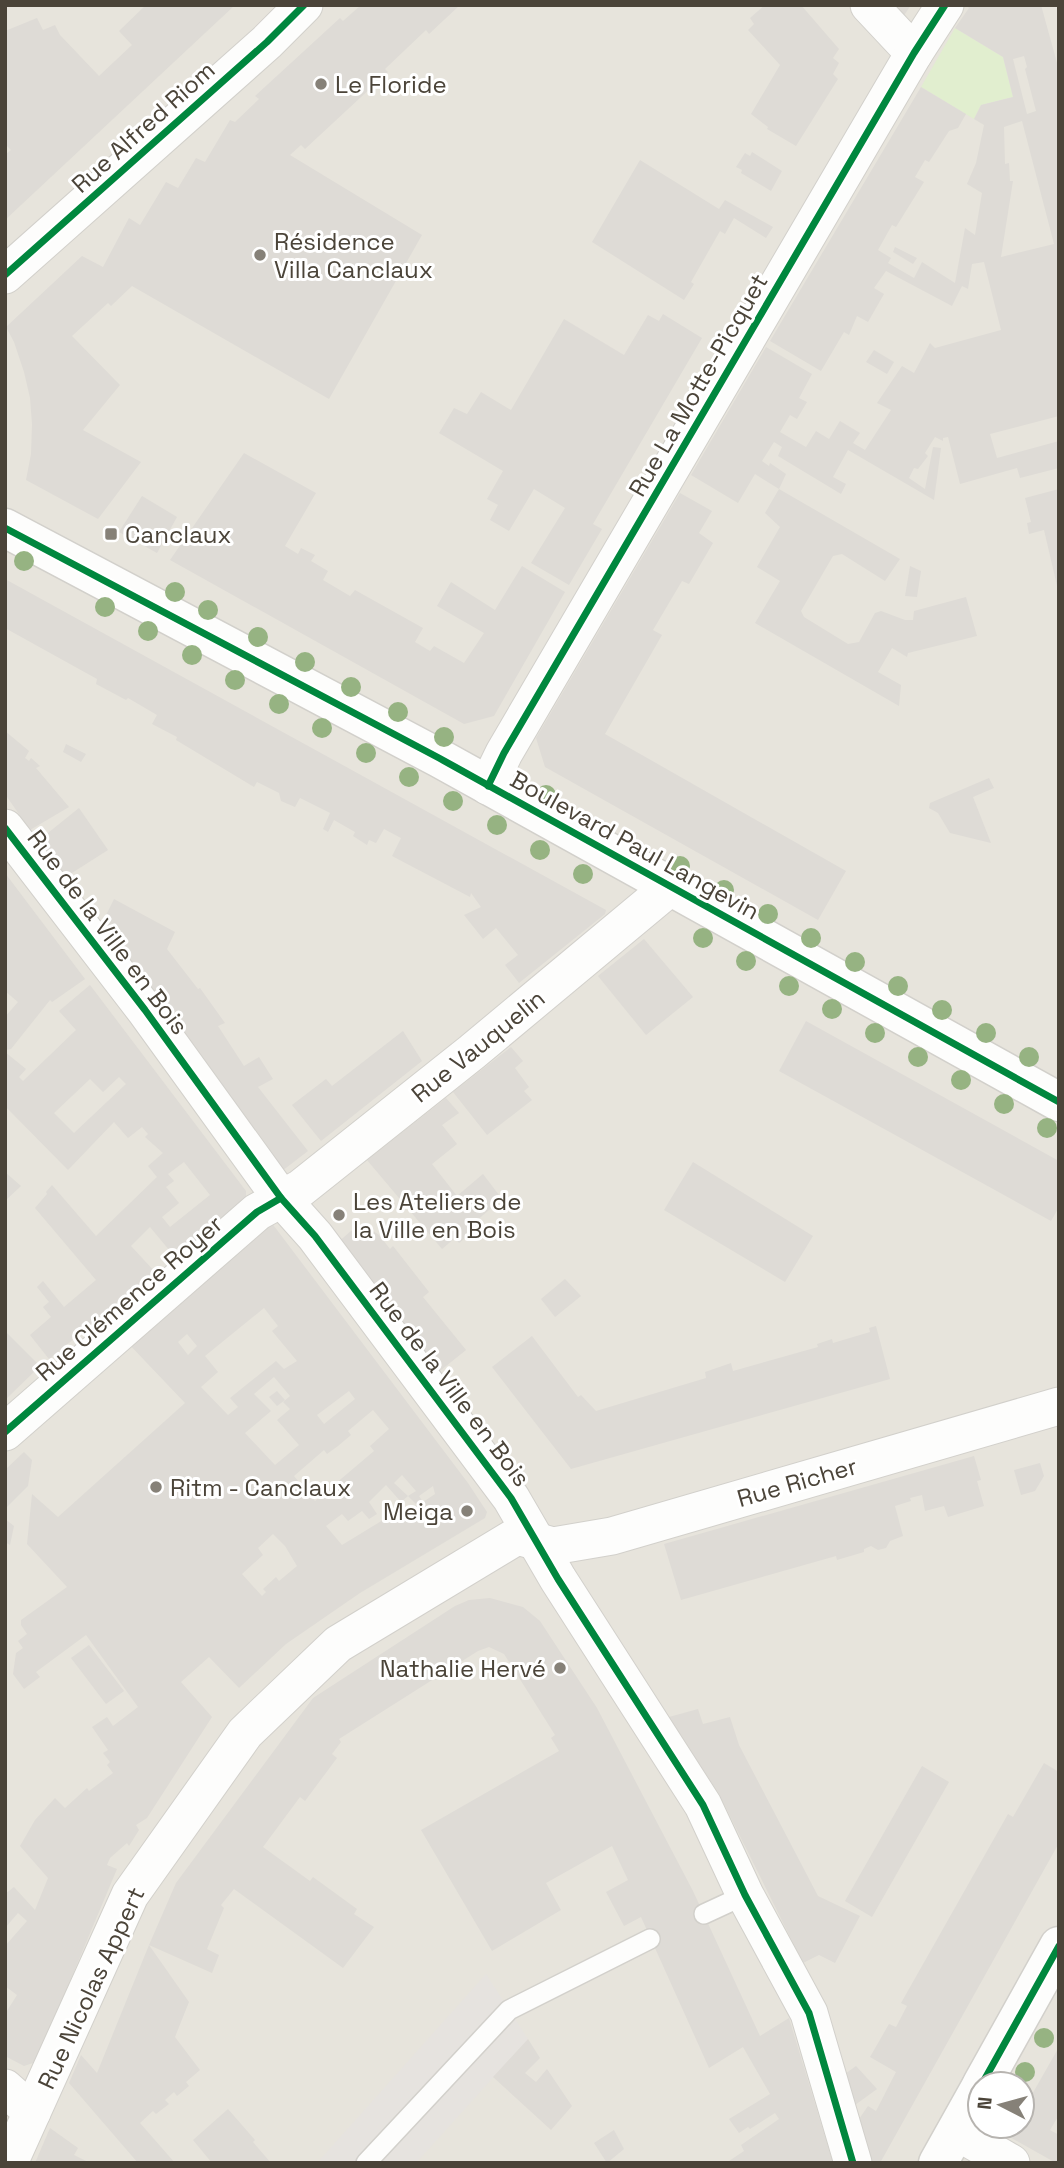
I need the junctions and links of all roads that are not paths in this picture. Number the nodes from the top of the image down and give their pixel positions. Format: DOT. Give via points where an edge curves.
graph roads {
  1 [pos="304,5"];
  2 [pos="870,5"];
  3 [pos="945,5"];
  4 [pos="914,53"];
  5 [pos="5,275"];
  6 [pos="5,528"];
  7 [pos="488,786"];
  8 [pos="5,828"];
  9 [pos="670,887"];
  10 [pos="1059,1102"];
  11 [pos="281,1198"];
  12 [pos="1059,1406"];
  13 [pos="5,1433"];
  14 [pos="535,1540"];
  15 [pos="745,1895"];
  16 [pos="704,1914"];
  17 [pos="650,1939"];
  18 [pos="1059,1946"];
  19 [pos="990,2070"];
  20 [pos="5,2088"];
  21 [pos="32,2112"];
  22 [pos="966,2113"];
  23 [pos="947,2147"];
  24 [pos="9,2163"];
  25 [pos="366,2163"];
  26 [pos="853,2163"];
  27 [pos="1011,2163"];
  1 -- 5 [label="street, Rue Alfred Riom"];
  2 -- 4 [label="street"];
  3 -- 4 [label="street, Rue La Motte-Picquet"];
  4 -- 7 [label="street, Rue La Motte-Picquet"];
  6 -- 7 [label="street, Boulevard Paul Langevin"];
  7 -- 9 [label="street, Boulevard Paul Langevin"];
  8 -- 11 [label="street, Rue de la Ville en Bois"];
  9 -- 10 [label="street, Boulevard Paul Langevin"];
  9 -- 11 [label="street, Rue Vauquelin" via="472,1052 301,1188"];
  11 -- 13 [label="street, Rue Clémence Royer" via="257,1212"];
  11 -- 14 [label="street, Rue de la Ville en Bois" via="316,1236 495,1476"];
  12 -- 14 [label="street, Rue Richer" via="612,1536 553,1546"];
  14 -- 15 [label="street, Rue de la Ville en Bois" via="703,1805"];
  14 -- 21 [label="street, Rue Nicolas Appert" via="517,1536 338,1644 245,1732 130,1895"];
  15 -- 16 [label="lane"];
  15 -- 26 [label="street, Rue de la Ville en Bois" via="809,2013"];
  17 -- 25 [label="lane" via="509,2010"];
  18 -- 19 [label="street"];
  20 -- 21 [label="street"];
  21 -- 24 [label="street, Rue Nicolas Appert"];
  22 -- 23 [label="street"];
  23 -- 27 [label="street"];
}
